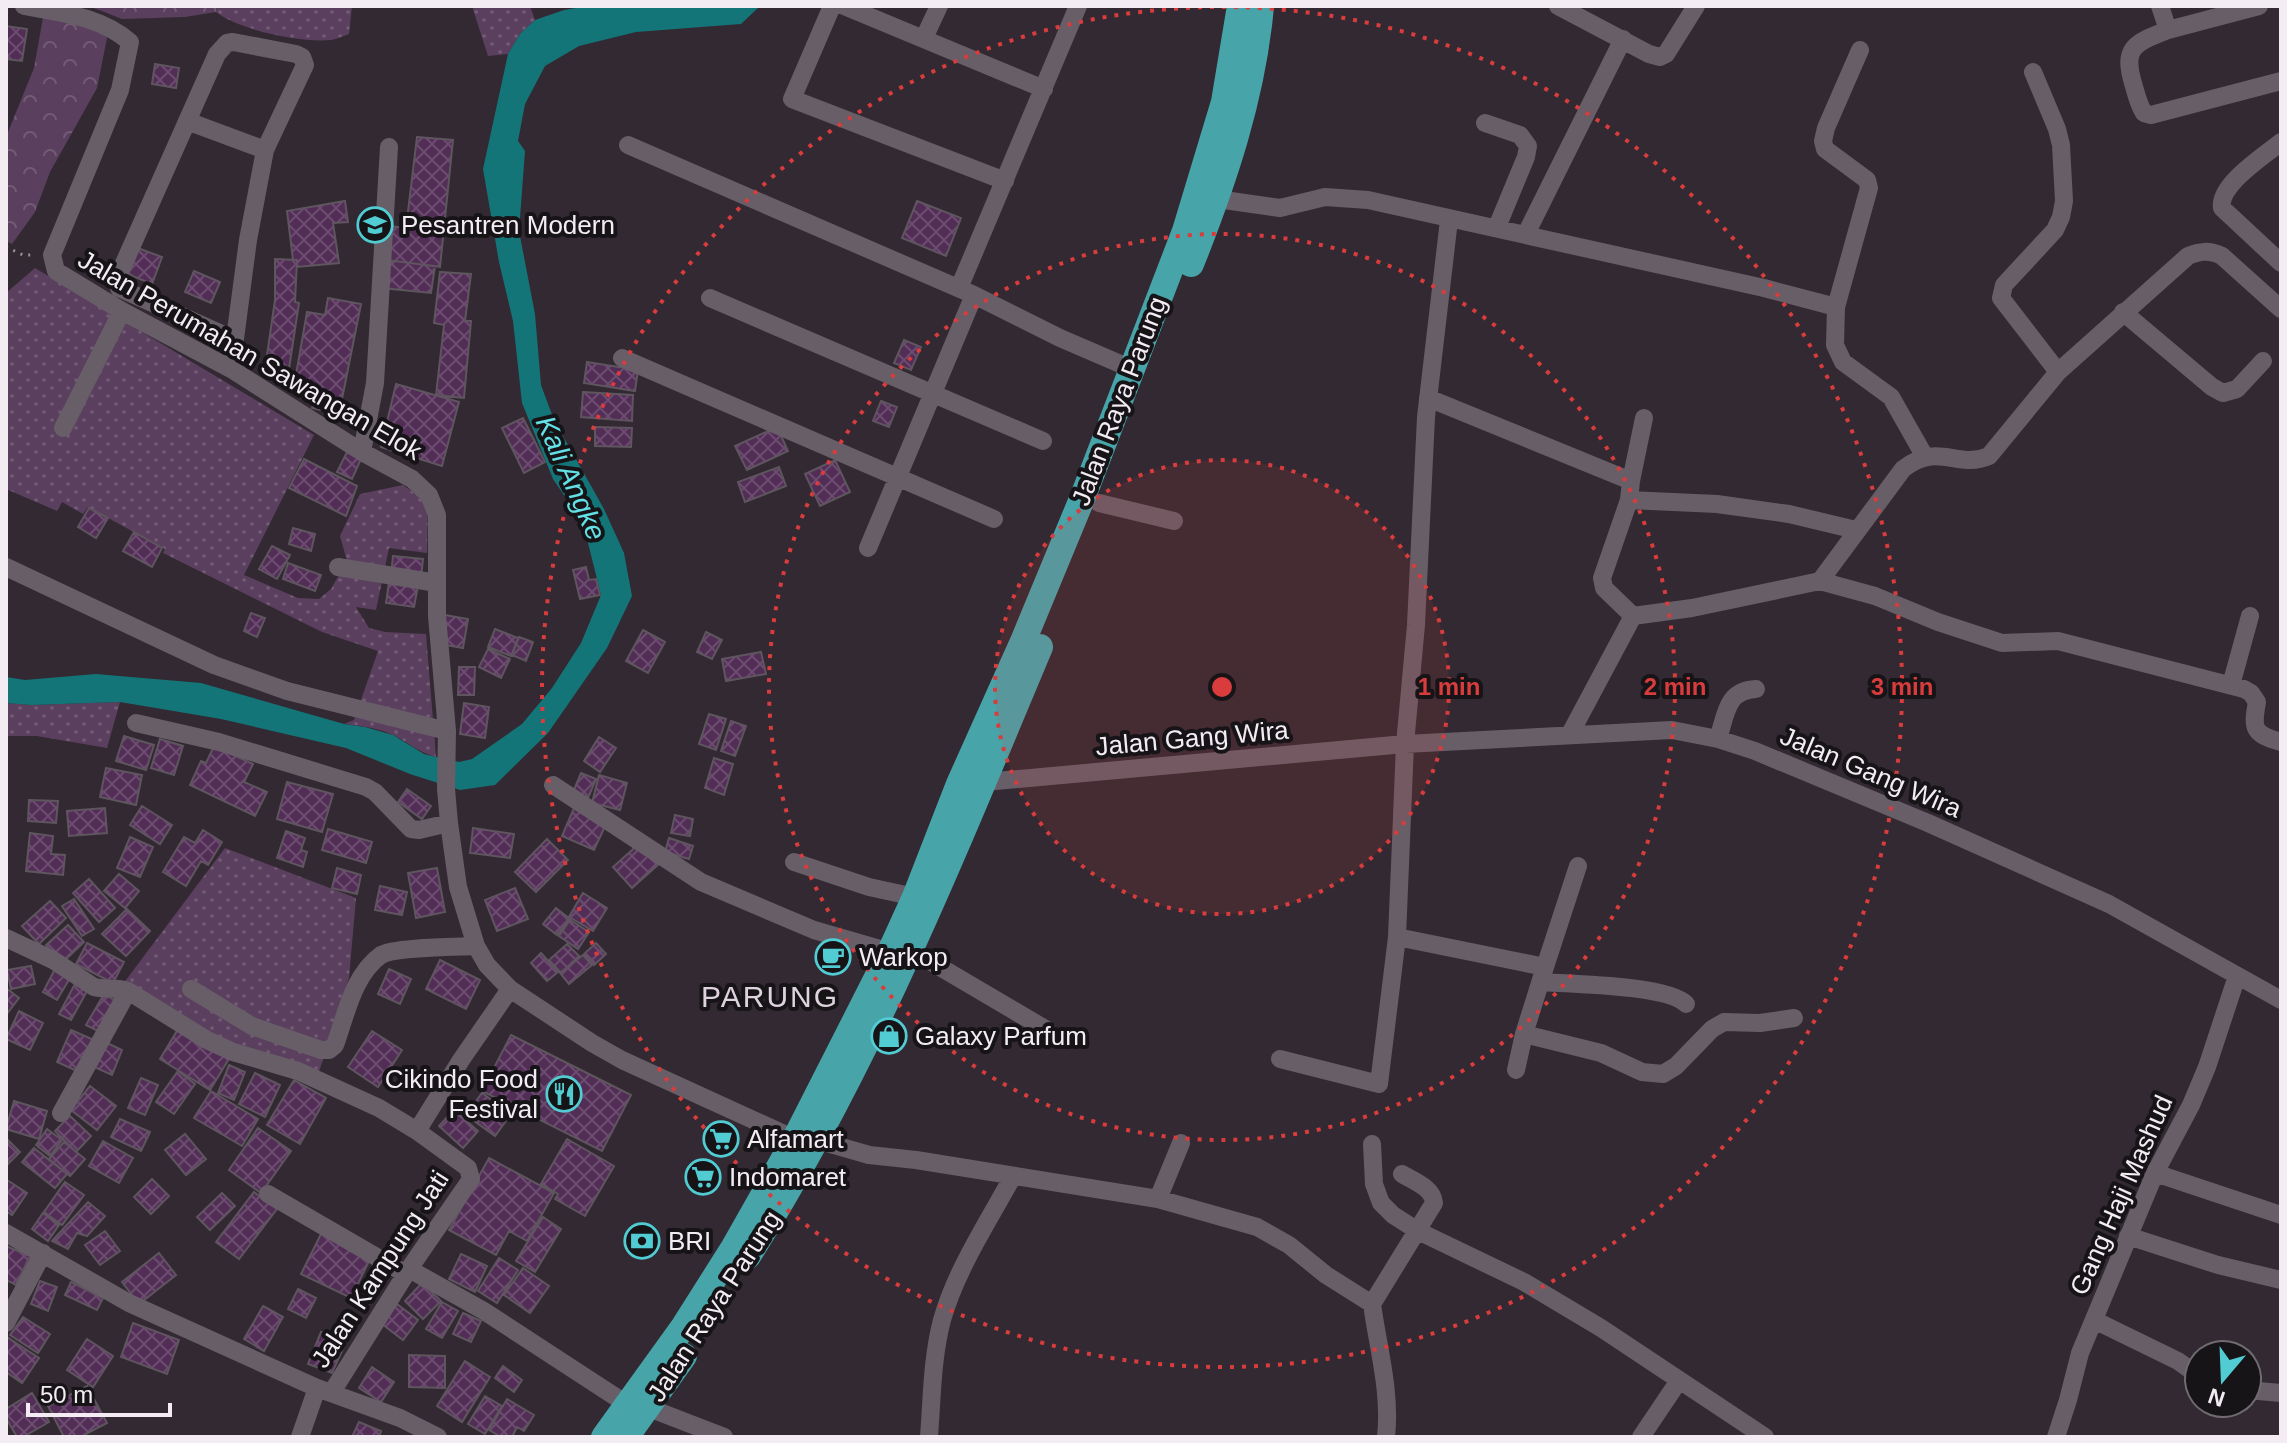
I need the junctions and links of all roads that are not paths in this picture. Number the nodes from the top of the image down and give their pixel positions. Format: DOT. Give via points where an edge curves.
graph roads {
  1 [pos="24,6"];
  2 [pos="832,6"];
  3 [pos="844,6"];
  4 [pos="939,6"];
  5 [pos="1078,6"];
  6 [pos="1240,6"];
  7 [pos="1261,6"];
  8 [pos="1558,6"];
  9 [pos="1696,6"];
  10 [pos="2160,6"];
  11 [pos="2253,7"];
  12 [pos="2168,30"];
  13 [pos="924,38"];
  14 [pos="1623,39"];
  15 [pos="1860,50"];
  16 [pos="2033,72"];
  17 [pos="2281,81"];
  18 [pos="1044,89"];
  19 [pos="187,121"];
  20 [pos="1485,123"];
  21 [pos="2281,142"];
  22 [pos="628,145"];
  23 [pos="389,147"];
  24 [pos="265,150"];
  25 [pos="1220,151"];
  26 [pos="1005,181"];
  27 [pos="1217,199"];
  28 [pos="1449,220"];
  29 [pos="1497,227"];
  30 [pos="1526,234"];
  31 [pos="2279,257"];
  32 [pos="967,292"];
  33 [pos="710,298"];
  34 [pos="1836,307"];
  35 [pos="2281,309"];
  36 [pos="122,311"];
  37 [pos="2123,312"];
  38 [pos="235,340"];
  39 [pos="622,358"];
  40 [pos="2263,361"];
  41 [pos="231,369"];
  42 [pos="1132,369"];
  43 [pos="2058,372"];
  44 [pos="933,394"];
  45 [pos="1428,398"];
  46 [pos="1644,418"];
  47 [pos="63,428"];
  48 [pos="1043,441"];
  49 [pos="362,452"];
  50 [pos="1925,457"];
  51 [pos="898,477"];
  52 [pos="1630,491"];
  53 [pos="1099,503"];
  54 [pos="994,519"];
  55 [pos="1174,521"];
  56 [pos="1856,530"];
  57 [pos="868,548"];
  58 [pos="6,567"];
  59 [pos="338,567"];
  60 [pos="1820,581"];
  61 [pos="437,583"];
  62 [pos="1633,616"];
  63 [pos="2250,616"];
  64 [pos="2231,685"];
  65 [pos="1756,689"];
  66 [pos="136,723"];
  67 [pos="447,731"];
  68 [pos="1570,734"];
  69 [pos="1718,739"];
  70 [pos="2281,742"];
  71 [pos="1405,744"];
  72 [pos="971,783"];
  73 [pos="553,785"];
  74 [pos="449,823"];
  75 [pos="794,862"];
  76 [pos="1578,866"];
  77 [pos="915,897"];
  78 [pos="1397,937"];
  79 [pos="6,938"];
  80 [pos="476,946"];
  81 [pos="901,951"];
  82 [pos="1543,974"];
  83 [pos="2237,976"];
  84 [pos="191,989"];
  85 [pos="510,989"];
  86 [pos="128,991"];
  87 [pos="2281,1000"];
  88 [pos="1686,1004"];
  89 [pos="1794,1018"];
  90 [pos="1047,1030"];
  91 [pos="1524,1034"];
  92 [pos="1280,1059"];
  93 [pos="1516,1070"];
  94 [pos="61,1113"];
  95 [pos="417,1131"];
  96 [pos="806,1140"];
  97 [pos="1181,1143"];
  98 [pos="1372,1144"];
  99 [pos="2155,1173"];
  100 [pos="1402,1174"];
  101 [pos="1013,1176"];
  102 [pos="268,1194"];
  103 [pos="1158,1199"];
  104 [pos="2281,1215"];
  105 [pos="1418,1231"];
  106 [pos="6,1233"];
  107 [pos="2128,1236"];
  108 [pos="43,1253"];
  109 [pos="408,1272"];
  110 [pos="2281,1280"];
  111 [pos="1372,1304"];
  112 [pos="2094,1320"];
  113 [pos="6,1323"];
  114 [pos="2183,1365"];
  115 [pos="1678,1382"];
  116 [pos="324,1390"];
  117 [pos="638,1407"];
  118 [pos="300,1437"];
  119 [pos="438,1437"];
  120 [pos="604,1437"];
  121 [pos="626,1437"];
  122 [pos="724,1437"];
  123 [pos="929,1437"];
  124 [pos="1386,1437"];
  125 [pos="1641,1437"];
  126 [pos="1765,1437"];
  127 [pos="2056,1437"];
  1 -- 36 [label="street, Jalan Perumahan Sawangan Elok" via="83,17 117,30 130,42 120,90 52,255 56,271"];
  2 -- 26 [label="street" via="792,99"];
  3 -- 13 [label="street"];
  4 -- 13 [label="street"];
  5 -- 18 [label="street"];
  6 -- 25 [label="highway, Jalan Raya Parung"];
  7 -- 25 [label="highway, Jalan Raya Parung" via="1252,65"];
  8 -- 14 [label="street"];
  9 -- 14 [label="street" via="1666,54 1654,56"];
  10 -- 12 [label="street"];
  11 -- 12 [label="street"];
  12 -- 17 [label="street" via="2137,44 2128,55 2144,113"];
  13 -- 18 [label="street"];
  14 -- 30 [label="street"];
  15 -- 34 [label="street" via="1823,141 1825,149 1867,180 1869,188"];
  16 -- 43 [label="street" via="2059,137 2064,201 2055,230 2004,285 2001,298"];
  18 -- 26 [label="street"];
  19 -- 24 [label="street"];
  19 -- 24 [label="street" via="227,43 296,54 305,65"];
  19 -- 38 [label="street" via="117,279 119,288"];
  20 -- 29 [label="street" via="1520,135 1528,146"];
  21 -- 31 [label="street" via="2237,179 2220,203"];
  22 -- 32 [label="street"];
  23 -- 49 [label="street" via="375,383"];
  24 -- 38 [label="street"];
  25 -- 27 [label="highway, Jalan Raya Parung"];
  25 -- 42 [label="highway, Jalan Raya Parung"];
  26 -- 32 [label="street"];
  27 -- 28 [label="street" via="1280,208 1343,198"];
  27 -- 53 [label="highway, Jalan Raya Parung"];
  28 -- 29 [label="street"];
  28 -- 45 [label="street"];
  29 -- 30 [label="street"];
  30 -- 34 [label="street"];
  32 -- 42 [label="street"];
  32 -- 44 [label="street"];
  33 -- 44 [label="street"];
  34 -- 50 [label="street" via="1838,355 1891,397"];
  35 -- 37 [label="street" via="2222,256 2199,251"];
  36 -- 41 [label="street, Jalan Perumahan Sawangan Elok"];
  36 -- 47 [label="street"];
  37 -- 40 [label="street" via="2223,393 2237,389"];
  37 -- 43 [label="street"];
  38 -- 41 [label="street"];
  39 -- 51 [label="street"];
  41 -- 49 [label="street, Jalan Perumahan Sawangan Elok"];
  42 -- 72 [label="highway, Jalan Raya Parung"];
  43 -- 50 [label="street" via="1989,456 1978,461"];
  44 -- 48 [label="street"];
  44 -- 51 [label="street"];
  45 -- 52 [label="street"];
  45 -- 71 [label="street"];
  46 -- 52 [label="street"];
  49 -- 61 [label="street, Jalan Perumahan Sawangan Elok" via="412,479 429,495 437,515"];
  50 -- 56 [label="street" via="1903,469"];
  51 -- 54 [label="street"];
  51 -- 57 [label="street"];
  52 -- 56 [label="street" via="1789,514"];
  52 -- 62 [label="street" via="1602,578 1604,588"];
  53 -- 55 [label="street"];
  53 -- 72 [label="highway, Jalan Raya Parung"];
  56 -- 60 [label="street"];
  58 -- 67 [label="street" via="214,665 287,691"];
  59 -- 61 [label="street"];
  60 -- 62 [label="street"];
  60 -- 64 [label="street" via="2002,643 2058,641"];
  61 -- 67 [label="street, Jalan Perumahan Sawangan Elok"];
  62 -- 68 [label="street"];
  63 -- 64 [label="street"];
  64 -- 70 [label="street" via="2255,697 2255,729"];
  65 -- 69 [label="street" via="1733,697"];
  66 -- 74 [label="street" via="366,787 411,829"];
  67 -- 74 [label="street, Jalan Perumahan Sawangan Elok"];
  68 -- 69 [label="street, Jalan Gang Wira" via="1672,730"];
  68 -- 71 [label="street, Jalan Gang Wira"];
  69 -- 83 [label="street, Jalan Gang Wira" via="1928,823 2109,904"];
  71 -- 72 [label="street, Jalan Gang Wira"];
  71 -- 78 [label="street"];
  72 -- 77 [label="highway, Jalan Raya Parung"];
  72 -- 81 [label="highway, Jalan Raya Parung"];
  73 -- 81 [label="street" via="701,882 814,930"];
  74 -- 80 [label="street, Jalan Perumahan Sawangan Elok" via="458,887"];
  75 -- 77 [label="street"];
  76 -- 82 [label="street"];
  77 -- 81 [label="highway, Jalan Raya Parung"];
  78 -- 82 [label="street"];
  78 -- 92 [label="street" via="1379,1084"];
  79 -- 86 [label="street" via="94,987"];
  80 -- 84 [label="street" via="381,955 361,977 329,1050 252,1026"];
  80 -- 85 [label="street, Jalan Perumahan Sawangan Elok"];
  81 -- 90 [label="street"];
  81 -- 96 [label="highway, Jalan Raya Parung"];
  82 -- 88 [label="street" via="1642,989"];
  82 -- 91 [label="street"];
  83 -- 87 [label="street, Jalan Gang Wira"];
  83 -- 99 [label="street, Gang Haji Mashud" via="2202,1079"];
  85 -- 95 [label="street, Jalan Kampung Jati"];
  85 -- 96 [label="street, Jalan Perumahan Sawangan Elok" via="622,1060"];
  86 -- 94 [label="street"];
  86 -- 95 [label="street" via="207,1040 313,1078"];
  89 -- 91 [label="street" via="1724,1022 1663,1074"];
  91 -- 93 [label="street"];
  95 -- 109 [label="street, Jalan Kampung Jati" via="472,1173"];
  96 -- 101 [label="street, Jalan Perumahan Sawangan Elok"];
  96 -- 117 [label="highway, Jalan Raya Parung" via="760,1238"];
  97 -- 103 [label="street"];
  98 -- 105 [label="street" via="1374,1184 1381,1203"];
  99 -- 104 [label="street"];
  99 -- 107 [label="street, Gang Haji Mashud"];
  100 -- 105 [label="street" via="1434,1197"];
  101 -- 103 [label="street, Jalan Perumahan Sawangan Elok"];
  101 -- 123 [label="street" via="955,1284 942,1320"];
  102 -- 109 [label="street"];
  103 -- 111 [label="street, Jalan Perumahan Sawangan Elok" via="1267,1231"];
  105 -- 111 [label="street"];
  105 -- 115 [label="street" via="1524,1282"];
  106 -- 108 [label="street, Jalan Kampung Jati"];
  107 -- 110 [label="street"];
  107 -- 112 [label="street, Gang Haji Mashud"];
  108 -- 113 [label="street"];
  108 -- 116 [label="street, Jalan Kampung Jati" via="129,1303"];
  109 -- 116 [label="street, Jalan Kampung Jati"];
  109 -- 117 [label="street" via="484,1311"];
  111 -- 124 [label="street" via="1386,1385"];
  112 -- 114 [label="street"];
  112 -- 127 [label="street, Gang Haji Mashud"];
  115 -- 125 [label="street"];
  115 -- 126 [label="street"];
  116 -- 118 [label="street"];
  116 -- 119 [label="street, Jalan Kampung Jati"];
  117 -- 120 [label="highway, Jalan Raya Parung"];
  117 -- 121 [label="highway, Jalan Raya Parung"];
  117 -- 122 [label="street"];
}
